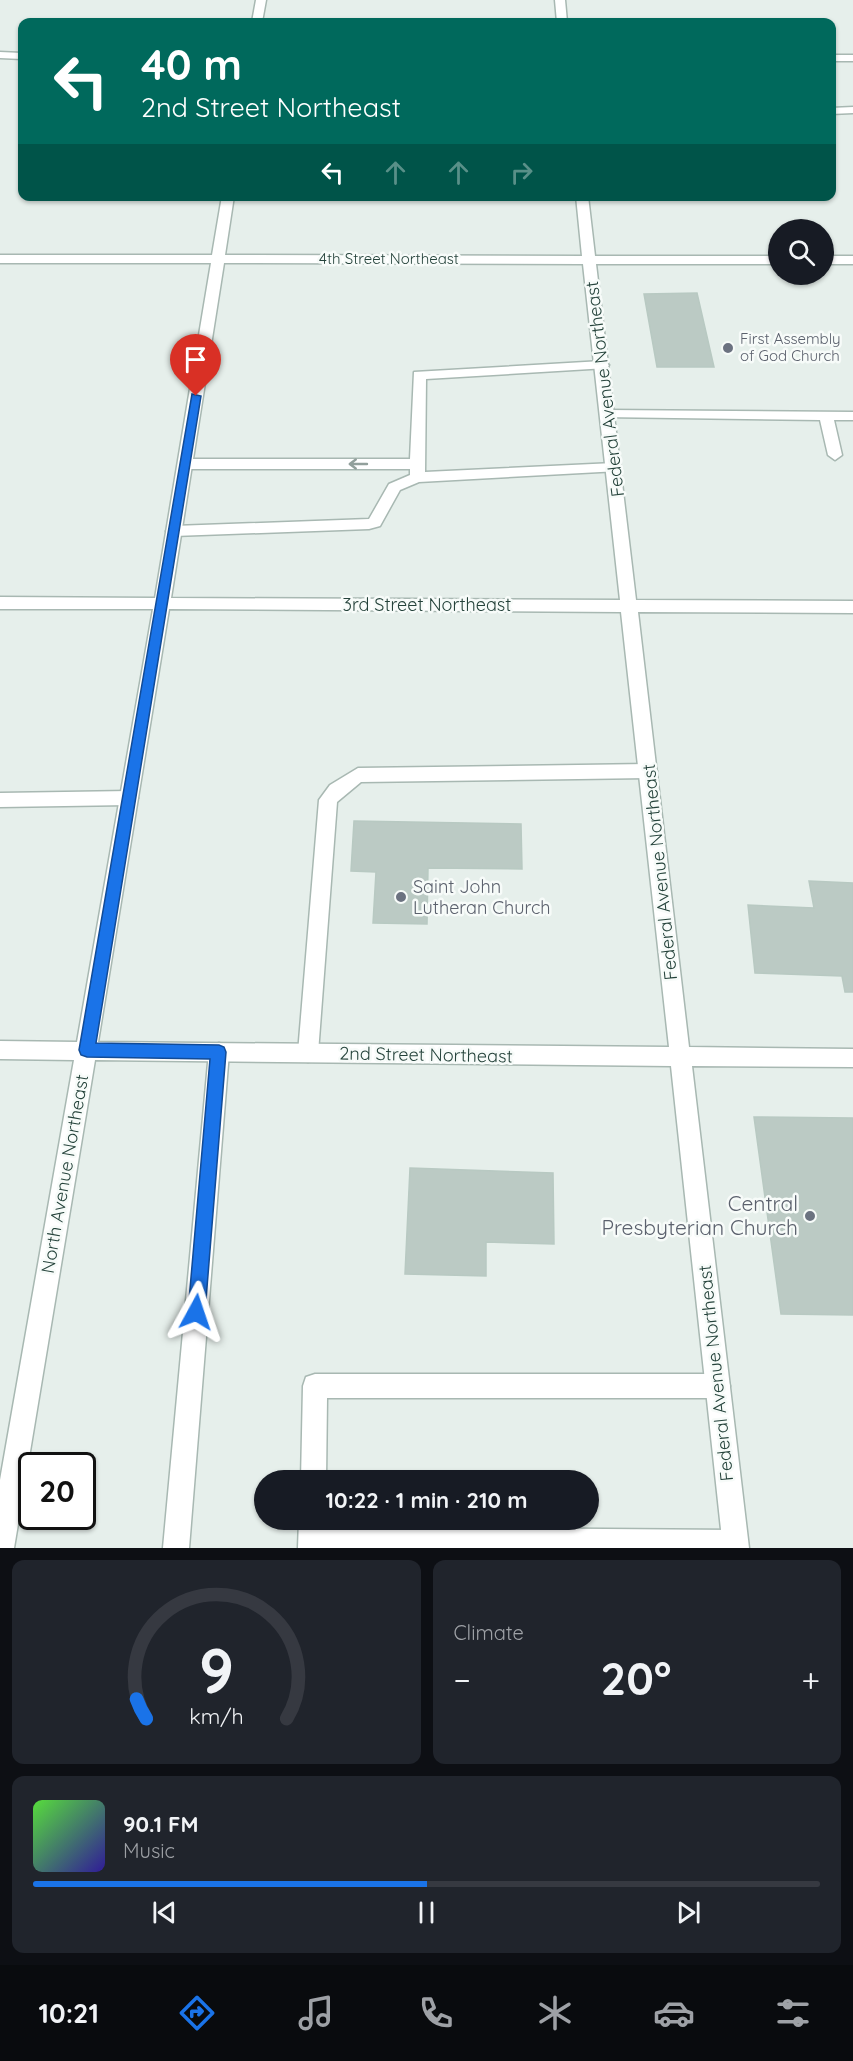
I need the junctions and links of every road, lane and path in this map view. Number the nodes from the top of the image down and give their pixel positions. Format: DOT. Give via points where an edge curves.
graph roads {
  1 [pos="261,0"];
  2 [pos="560,0"];
  3 [pos="258,18"];
  4 [pos="562,18"];
  5 [pos="0,56"];
  6 [pos="18,56"];
  7 [pos="836,58"];
  8 [pos="853,58"];
  9 [pos="853,110"];
  10 [pos="836,111"];
  11 [pos="227,201"];
  12 [pos="583,201"];
  13 [pos="0,259"];
  14 [pos="218,259"];
  15 [pos="590,259"];
  16 [pos="768,260"];
  17 [pos="834,260"];
  18 [pos="853,261"];
  19 [pos="602,365"];
  20 [pos="607,414"];
  21 [pos="826,416"];
  22 [pos="853,416"];
  23 [pos="835,455"];
  24 [pos="184,464"];
  25 [pos="614,468"];
  26 [pos="417,470"];
  27 [pos="174,531"];
  28 [pos="0,603"];
  29 [pos="162,603"];
  30 [pos="630,606"];
  31 [pos="853,608"];
  32 [pos="648,771"];
  33 [pos="129,798"];
  34 [pos="0,800"];
  35 [pos="0,1050"];
  36 [pos="87,1050"];
  37 [pos="219,1052"];
  38 [pos="308,1053"];
  39 [pos="680,1058"];
  40 [pos="853,1058"];
  41 [pos="718,1386"];
  42 [pos="313,1470"];
  43 [pos="312,1536"];
  44 [pos="735,1546"];
  45 [pos="1,1548"];
  46 [pos="176,1548"];
  1 -- 3 [label="street"];
  2 -- 4 [label="street"];
  5 -- 6 [label="street"];
  7 -- 8 [label="street"];
  9 -- 10 [label="street"];
  11 -- 14 [label="street, North Avenue Northeast"];
  12 -- 15 [label="street, Federal Avenue Northeast"];
  13 -- 14 [label="street, 4th Street Northeast"];
  14 -- 15 [label="street, 4th Street Northeast"];
  14 -- 24 [label="street, North Avenue Northeast"];
  15 -- 16 [label="street, 4th Street Northeast"];
  15 -- 19 [label="street, Federal Avenue Northeast"];
  17 -- 18 [label="street"];
  19 -- 20 [label="street, Federal Avenue Northeast"];
  19 -- 26 [label="street" via="419,375"];
  20 -- 21 [label="street"];
  20 -- 25 [label="street, Federal Avenue Northeast"];
  21 -- 22 [label="street"];
  21 -- 23 [label="street"];
  26 -- 24 [label="street, one-way"];
  24 -- 27 [label="street, North Avenue Northeast"];
  25 -- 26 [label="street"];
  25 -- 30 [label="street, Federal Avenue Northeast"];
  26 -- 27 [label="street" via="394,487 375,522 369,524"];
  27 -- 29 [label="street, North Avenue Northeast"];
  28 -- 29 [label="street, 3rd Street Northeast"];
  29 -- 30 [label="street, 3rd Street Northeast"];
  29 -- 33 [label="street, North Avenue Northeast"];
  30 -- 31 [label="street, 3rd Street Northeast"];
  30 -- 32 [label="street, Federal Avenue Northeast"];
  32 -- 38 [label="street" via="358,775 336,789 328,800"];
  32 -- 39 [label="street, Federal Avenue Northeast"];
  33 -- 34 [label="street"];
  33 -- 36 [label="street, North Avenue Northeast"];
  35 -- 36 [label="street, 2nd Street Northeast"];
  36 -- 37 [label="street, 2nd Street Northeast"];
  36 -- 45 [label="street, North Avenue Northeast"];
  37 -- 38 [label="street, 2nd Street Northeast"];
  37 -- 46 [label="street"];
  38 -- 39 [label="street, 2nd Street Northeast"];
  39 -- 40 [label="street, 2nd Street Northeast"];
  39 -- 41 [label="street, Federal Avenue Northeast"];
  41 -- 42 [label="street" via="315,1386"];
  41 -- 44 [label="street, Federal Avenue Northeast"];
  43 -- 44 [label="street"];
}
